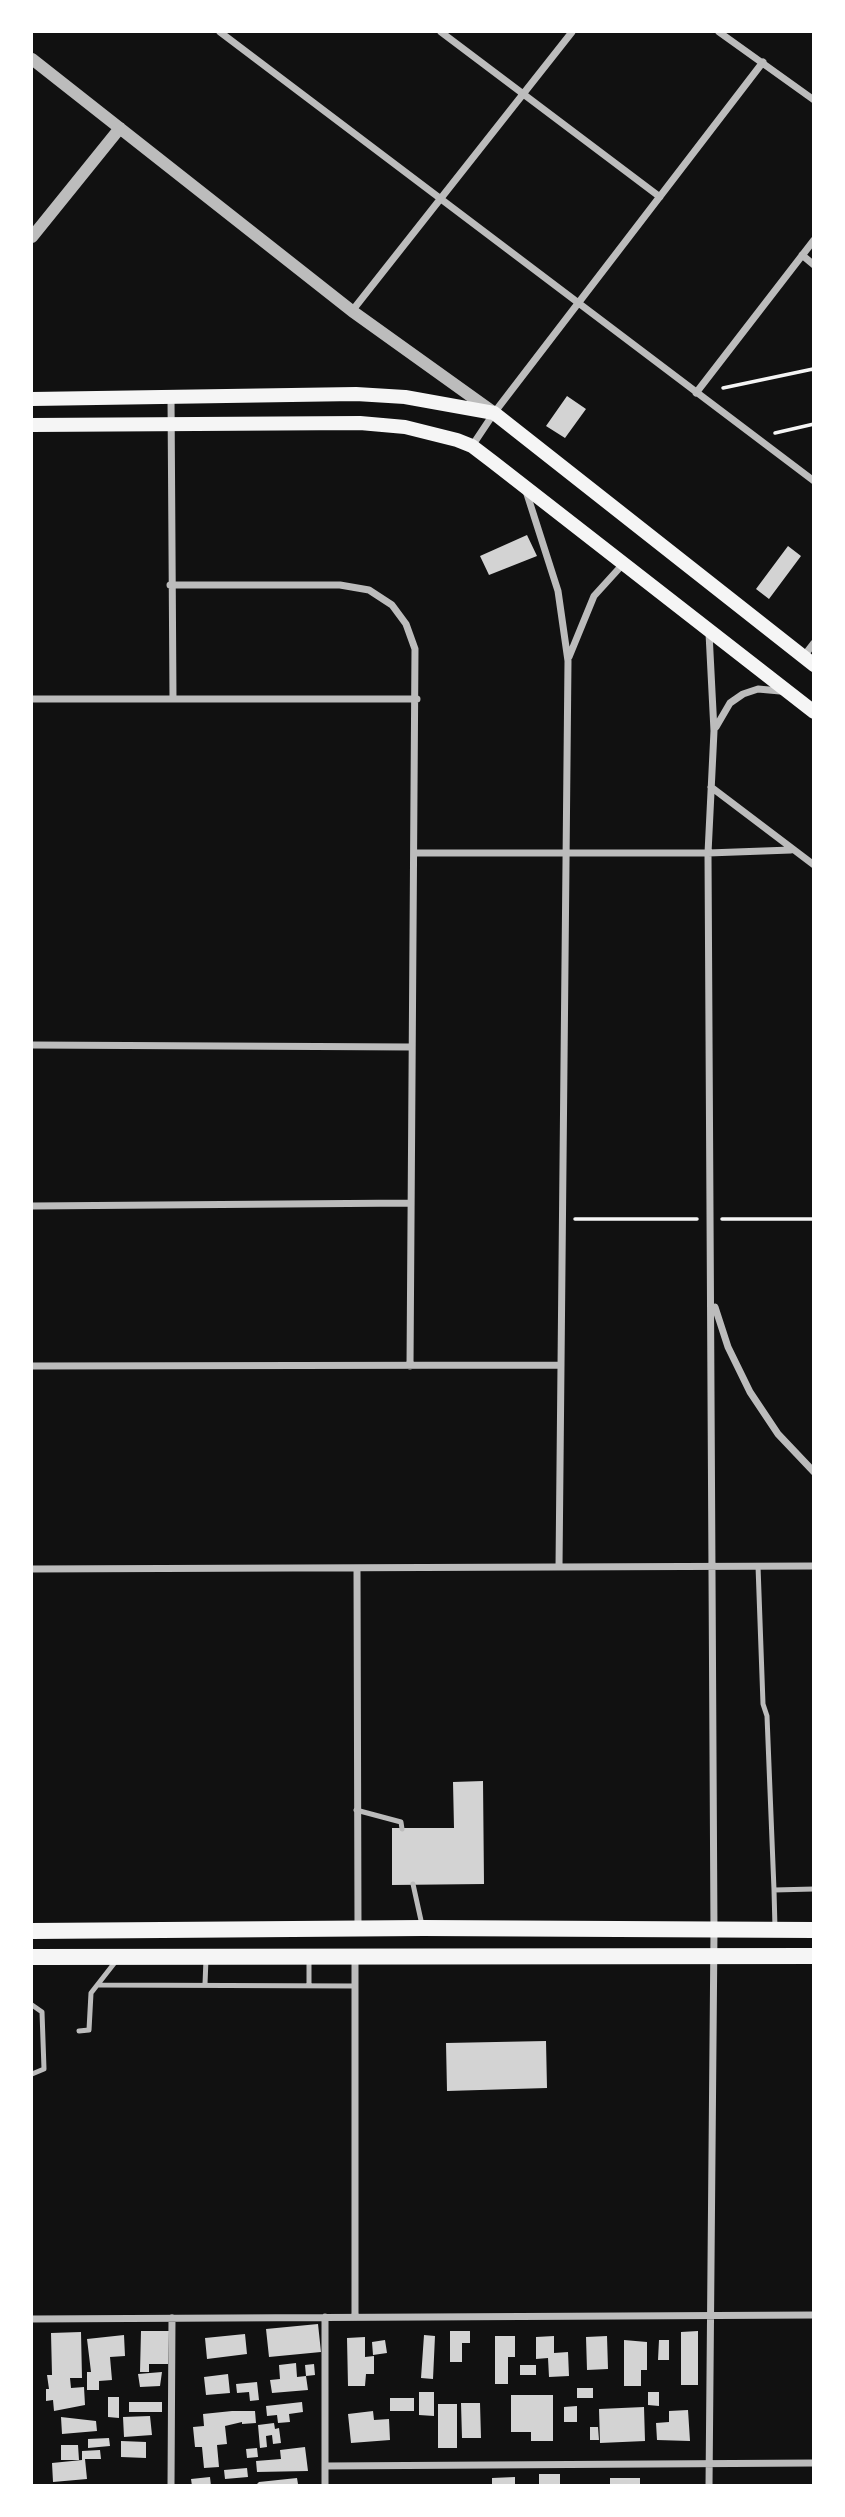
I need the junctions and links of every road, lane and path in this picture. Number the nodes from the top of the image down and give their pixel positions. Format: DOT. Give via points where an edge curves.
graph roads {
  1 [pos="220,32"];
  2 [pos="441,32"];
  3 [pos="572,32"];
  4 [pos="719,32"];
  5 [pos="32,60"];
  6 [pos="763,62"];
  7 [pos="524,94"];
  8 [pos="813,99"];
  9 [pos="120,128"];
  10 [pos="660,197"];
  11 [pos="441,198"];
  12 [pos="32,237"];
  13 [pos="814,240"];
  14 [pos="802,255"];
  15 [pos="814,265"];
  16 [pos="578,304"];
  17 [pos="352,311"];
  18 [pos="814,372"];
  19 [pos="723,388"];
  20 [pos="696,393"];
  21 [pos="171,397"];
  22 [pos="32,399"];
  23 [pos="494,413"];
  24 [pos="171,424"];
  25 [pos="814,424"];
  26 [pos="32,425"];
  27 [pos="775,433"];
  28 [pos="472,446"];
  29 [pos="814,481"];
  30 [pos="524,487"];
  31 [pos="624,563"];
  32 [pos="170,585"];
  33 [pos="709,633"];
  34 [pos="814,643"];
  35 [pos="568,661"];
  36 [pos="808,661"];
  37 [pos="789,694"];
  38 [pos="32,699"];
  39 [pos="173,699"];
  40 [pos="417,699"];
  41 [pos="814,712"];
  42 [pos="714,731"];
  43 [pos="711,787"];
  44 [pos="791,850"];
  45 [pos="414,853"];
  46 [pos="566,853"];
  47 [pos="708,853"];
  48 [pos="814,865"];
  49 [pos="32,1045"];
  50 [pos="411,1047"];
  51 [pos="411,1203"];
  52 [pos="32,1206"];
  53 [pos="562,1219"];
  54 [pos="814,1219"];
  55 [pos="711,1220"];
  56 [pos="712,1299"];
  57 [pos="561,1365"];
  58 [pos="32,1366"];
  59 [pos="410,1366"];
  60 [pos="814,1472"];
  61 [pos="559,1566"];
  62 [pos="713,1566"];
  63 [pos="758,1566"];
  64 [pos="814,1566"];
  65 [pos="357,1567"];
  66 [pos="32,1569"];
  67 [pos="356,1810"];
  68 [pos="402,1829"];
  69 [pos="413,1884"];
  70 [pos="814,1889"];
  71 [pos="774,1890"];
  72 [pos="423,1928"];
  73 [pos="358,1929"];
  74 [pos="775,1930"];
  75 [pos="814,1930"];
  76 [pos="32,1931"];
  77 [pos="714,1931"];
  78 [pos="814,1956"];
  79 [pos="32,1957"];
  80 [pos="120,1957"];
  81 [pos="206,1957"];
  82 [pos="309,1957"];
  83 [pos="355,1957"];
  84 [pos="714,1957"];
  85 [pos="205,1984"];
  86 [pos="99,1985"];
  87 [pos="309,1985"];
  88 [pos="355,1986"];
  89 [pos="32,2005"];
  90 [pos="43,2031"];
  91 [pos="53,2031"];
  92 [pos="79,2031"];
  93 [pos="32,2074"];
  94 [pos="814,2315"];
  95 [pos="710,2316"];
  96 [pos="325,2317"];
  97 [pos="355,2317"];
  98 [pos="172,2318"];
  99 [pos="32,2319"];
  100 [pos="814,2463"];
  101 [pos="709,2464"];
  102 [pos="325,2466"];
  103 [pos="172,2486"];
  104 [pos="325,2486"];
  105 [pos="709,2486"];
  1 -- 11 [label="street"];
  2 -- 7 [label="street"];
  3 -- 7 [label="street"];
  4 -- 6 [label="street"];
  5 -- 9 [label="street"];
  6 -- 8 [label="street"];
  6 -- 10 [label="street"];
  7 -- 10 [label="street"];
  7 -- 11 [label="street"];
  9 -- 12 [label="street"];
  9 -- 17 [label="street"];
  10 -- 16 [label="street"];
  11 -- 16 [label="street"];
  11 -- 17 [label="street"];
  13 -- 14 [label="street"];
  14 -- 15 [label="street"];
  14 -- 20 [label="street"];
  16 -- 20 [label="street"];
  16 -- 23 [label="street"];
  17 -- 23 [label="street"];
  18 -- 19 [label="path"];
  20 -- 29 [label="street"];
  21 -- 22 [label="main road"];
  21 -- 23 [label="main road" via="405,397"];
  21 -- 24 [label="street"];
  23 -- 28 [label="street"];
  23 -- 36 [label="main road"];
  24 -- 26 [label="main road"];
  24 -- 28 [label="main road" via="360,423 405,427"];
  24 -- 32 [label="street"];
  25 -- 27 [label="path"];
  28 -- 30 [label="main road"];
  30 -- 31 [label="main road"];
  30 -- 35 [label="street" via="555,580"];
  31 -- 33 [label="main road"];
  31 -- 35 [label="street" via="594,596"];
  32 -- 39 [label="street"];
  32 -- 40 [label="street" via="341,585 369,590 392,605 406,624 415,649"];
  33 -- 37 [label="main road"];
  33 -- 42 [label="street"];
  34 -- 36 [label="street"];
  35 -- 46 [label="street"];
  37 -- 41 [label="main road"];
  37 -- 42 [label="street" via="758,689 743,694 730,703"];
  38 -- 39 [label="street"];
  39 -- 40 [label="street"];
  40 -- 45 [label="street"];
  42 -- 43 [label="street"];
  43 -- 44 [label="street"];
  43 -- 47 [label="street"];
  44 -- 47 [label="street"];
  44 -- 48 [label="street"];
  45 -- 46 [label="street"];
  45 -- 50 [label="street"];
  46 -- 47 [label="street"];
  46 -- 53 [label="street"];
  47 -- 55 [label="street"];
  49 -- 50 [label="street"];
  50 -- 51 [label="street"];
  51 -- 52 [label="street"];
  51 -- 59 [label="street"];
  53 -- 55 [label="path"];
  53 -- 57 [label="street"];
  54 -- 55 [label="path"];
  55 -- 56 [label="street"];
  56 -- 60 [label="street" via="750,1392 778,1434"];
  56 -- 62 [label="street"];
  57 -- 59 [label="street"];
  57 -- 61 [label="street"];
  58 -- 59 [label="street"];
  61 -- 62 [label="street"];
  61 -- 65 [label="street"];
  62 -- 63 [label="street"];
  62 -- 77 [label="street"];
  63 -- 64 [label="street"];
  63 -- 71 [label="lane"];
  65 -- 66 [label="street"];
  65 -- 67 [label="street"];
  67 -- 68 [label="lane" via="401,1822"];
  67 -- 73 [label="street"];
  69 -- 72 [label="lane"];
  70 -- 71 [label="lane"];
  71 -- 74 [label="lane"];
  72 -- 73 [label="main road"];
  72 -- 77 [label="main road"];
  73 -- 76 [label="main road"];
  74 -- 75 [label="main road"];
  74 -- 77 [label="main road"];
  77 -- 84 [label="street"];
  78 -- 84 [label="main road"];
  79 -- 80 [label="main road"];
  80 -- 81 [label="main road"];
  80 -- 86 [label="lane"];
  81 -- 82 [label="main road"];
  81 -- 85 [label="lane"];
  82 -- 83 [label="main road"];
  82 -- 87 [label="lane"];
  83 -- 84 [label="main road"];
  83 -- 88 [label="street"];
  84 -- 95 [label="street"];
  85 -- 86 [label="lane"];
  85 -- 87 [label="lane"];
  86 -- 92 [label="lane" via="91,1993 89,2030"];
  87 -- 88 [label="lane"];
  88 -- 97 [label="street"];
  89 -- 90 [label="lane" via="43,2012"];
  90 -- 91 [label="lane"];
  90 -- 93 [label="lane" via="44,2069"];
  94 -- 95 [label="street"];
  95 -- 97 [label="street"];
  95 -- 101 [label="street"];
  96 -- 97 [label="street"];
  96 -- 98 [label="street"];
  96 -- 102 [label="street"];
  98 -- 99 [label="street"];
  98 -- 103 [label="street"];
  100 -- 101 [label="street"];
  101 -- 102 [label="street"];
  101 -- 105 [label="street"];
  102 -- 104 [label="street"];
}
